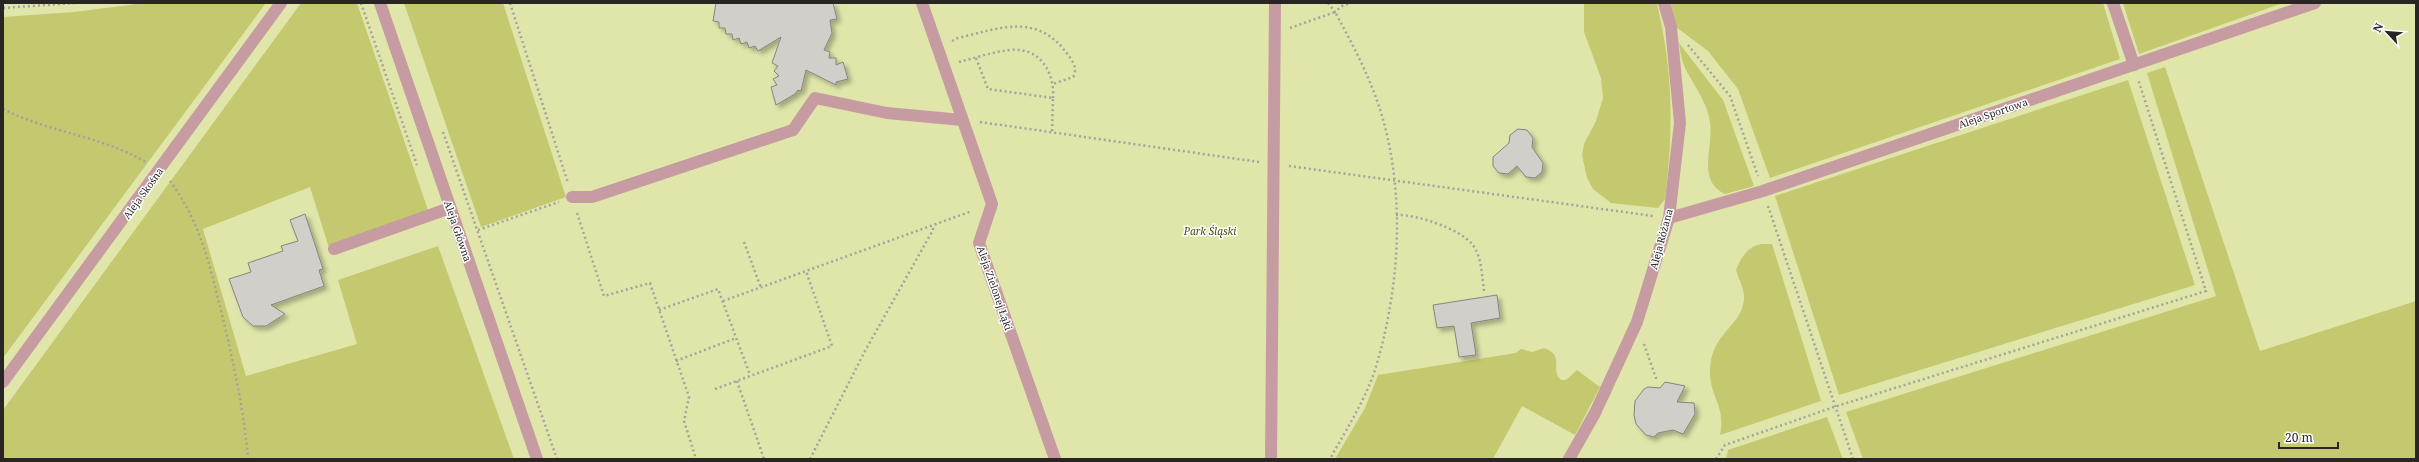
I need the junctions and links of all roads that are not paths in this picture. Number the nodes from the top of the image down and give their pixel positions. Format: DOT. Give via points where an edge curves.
graph roads {
  1 [pos="281,3"];
  2 [pos="380,3"];
  3 [pos="922,3"];
  4 [pos="1274,3"];
  5 [pos="1664,3"];
  6 [pos="2113,3"];
  7 [pos="2315,3"];
  8 [pos="2134,66"];
  9 [pos="962,120"];
  10 [pos="572,197"];
  11 [pos="450,208"];
  12 [pos="1669,218"];
  13 [pos="334,248"];
  14 [pos="3,382"];
  15 [pos="537,459"];
  16 [pos="1055,459"];
  17 [pos="1271,459"];
  18 [pos="1569,459"];
  1 -- 14 [label="street, Aleja Skośna"];
  2 -- 11 [label="street, Aleja Główna"];
  3 -- 9 [label="street"];
  4 -- 17 [label="street"];
  5 -- 12 [label="street, Aleja Różana" via="1672,27 1680,123"];
  6 -- 8 [label="street"];
  7 -- 8 [label="street, Aleja Sportowa"];
  8 -- 12 [label="street, Aleja Sportowa" via="1763,191"];
  9 -- 10 [label="street" via="887,113 814,98 793,130 592,197"];
  9 -- 16 [label="street, Aleja Zielonej Łąki" via="992,204 979,243"];
  11 -- 13 [label="street"];
  11 -- 15 [label="street, Aleja Główna"];
  12 -- 18 [label="street, Aleja Różana" via="1637,322 1595,413"];
}
